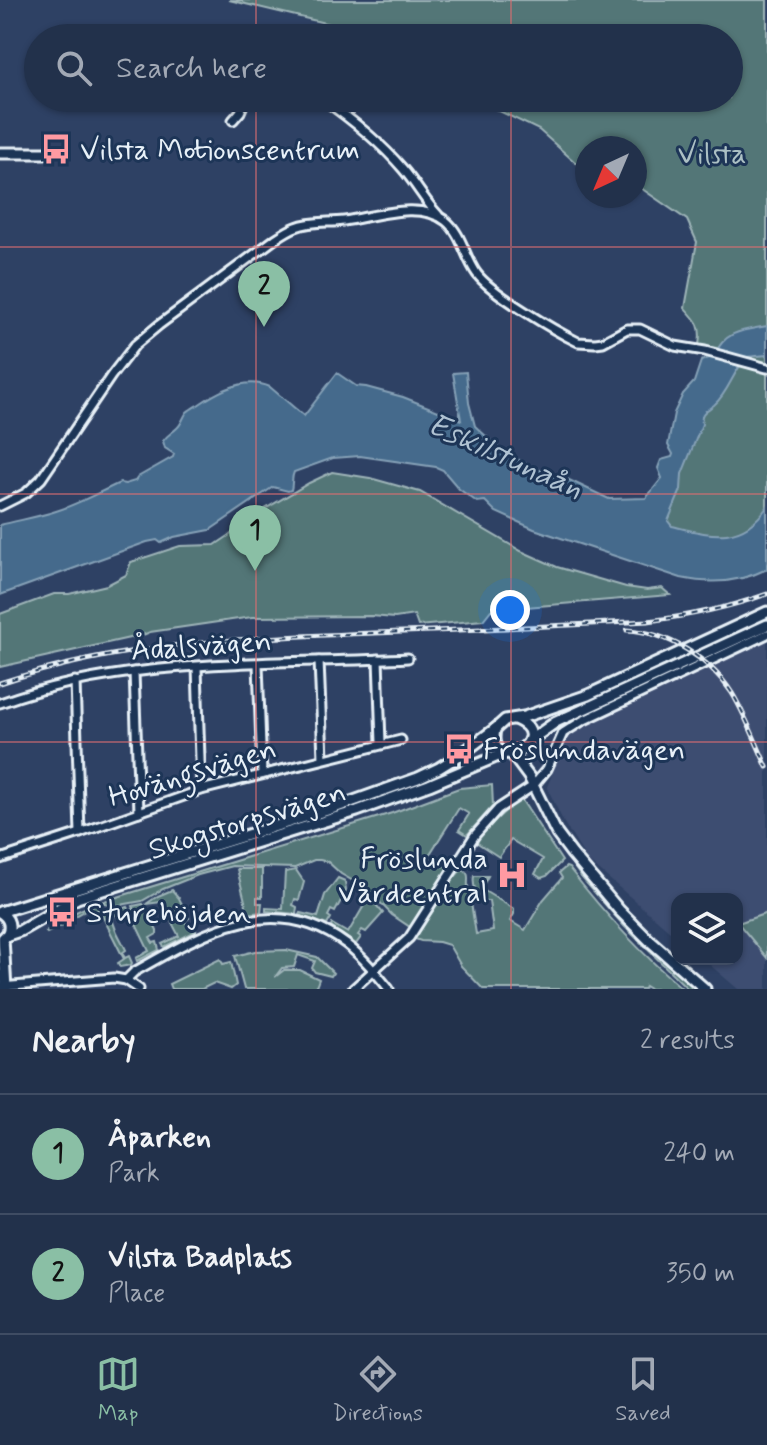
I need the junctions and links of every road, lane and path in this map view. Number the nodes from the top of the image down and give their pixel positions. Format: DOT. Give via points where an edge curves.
graph roads {
  1 [pos="240,112"];
  2 [pos="339,112"];
  3 [pos="233,120"];
  4 [pos="0,153"];
  5 [pos="45,153"];
  6 [pos="439,217"];
  7 [pos="767,368"];
  8 [pos="0,506"];
  9 [pos="767,612"];
  10 [pos="767,625"];
  11 [pos="767,634"];
  12 [pos="408,658"];
  13 [pos="378,659"];
  14 [pos="319,661"];
  15 [pos="258,664"];
  16 [pos="197,667"];
  17 [pos="134,672"];
  18 [pos="75,681"];
  19 [pos="0,703"];
  20 [pos="515,719"];
  21 [pos="495,729"];
  22 [pos="401,740"];
  23 [pos="381,743"];
  24 [pos="527,744"];
  25 [pos="508,753"];
  26 [pos="323,758"];
  27 [pos="262,774"];
  28 [pos="531,781"];
  29 [pos="201,790"];
  30 [pos="139,812"];
  31 [pos="80,833"];
  32 [pos="0,859"];
  33 [pos="0,912"];
  34 [pos="3,938"];
  35 [pos="373,970"];
  36 [pos="126,980"];
  37 [pos="4,987"];
  38 [pos="139,989"];
  39 [pos="353,989"];
  40 [pos="389,989"];
  41 [pos="705,989"];
  1 -- 3 [label="street"];
  2 -- 6 [label="street" via="391,155"];
  4 -- 5 [label="main road"];
  6 -- 7 [label="street" via="455,232 487,285 570,338 595,343 633,328 675,346"];
  6 -- 8 [label="street" via="419,211 375,214 305,224 275,239 147,334 41,479"];
  9 -- 20 [label="main road" via="588,695"];
  10 -- 24 [label="main road" via="556,722"];
  11 -- 28 [label="street" via="570,728 547,769"];
  12 -- 13 [label="street, Ådalsvägen"];
  13 -- 14 [label="street, Ådalsvägen"];
  13 -- 23 [label="street"];
  14 -- 15 [label="street, Ådalsvägen"];
  14 -- 26 [label="street"];
  15 -- 16 [label="street, Ådalsvägen"];
  15 -- 27 [label="street"];
  16 -- 17 [label="street, Ådalsvägen"];
  16 -- 29 [label="street"];
  17 -- 18 [label="street, Ådalsvägen"];
  17 -- 30 [label="street"];
  18 -- 19 [label="street, Ådalsvägen"];
  18 -- 31 [label="street"];
  20 -- 21 [label="main road"];
  20 -- 24 [label="main road" via="529,733"];
  21 -- 25 [label="main road" via="496,744"];
  21 -- 33 [label="main road, Skogstorpsvägen" via="439,768 374,794"];
  22 -- 23 [label="street, Hovängsvägen"];
  23 -- 26 [label="street, Hovängsvägen"];
  24 -- 25 [label="main road" via="520,752"];
  24 -- 28 [label="main road"];
  25 -- 28 [label="main road"];
  25 -- 34 [label="main road, Skogstorpsvägen" via="357,811 77,898"];
  26 -- 27 [label="street, Hovängsvägen"];
  27 -- 29 [label="street, Hovängsvägen"];
  28 -- 35 [label="street" via="482,826 409,938"];
  28 -- 41 [label="main road" via="557,834 589,875 649,940"];
  29 -- 30 [label="street, Hovängsvägen"];
  30 -- 31 [label="street, Hovängsvägen"];
  31 -- 32 [label="street, Hovängsvägen"];
  33 -- 34 [label="main road" via="9,924"];
  34 -- 37 [label="main road"];
  35 -- 36 [label="street" via="344,943 315,927 257,919 206,934"];
  35 -- 39 [label="street"];
  35 -- 40 [label="street"];
  36 -- 37 [label="street"];
  36 -- 38 [label="street"];
}
